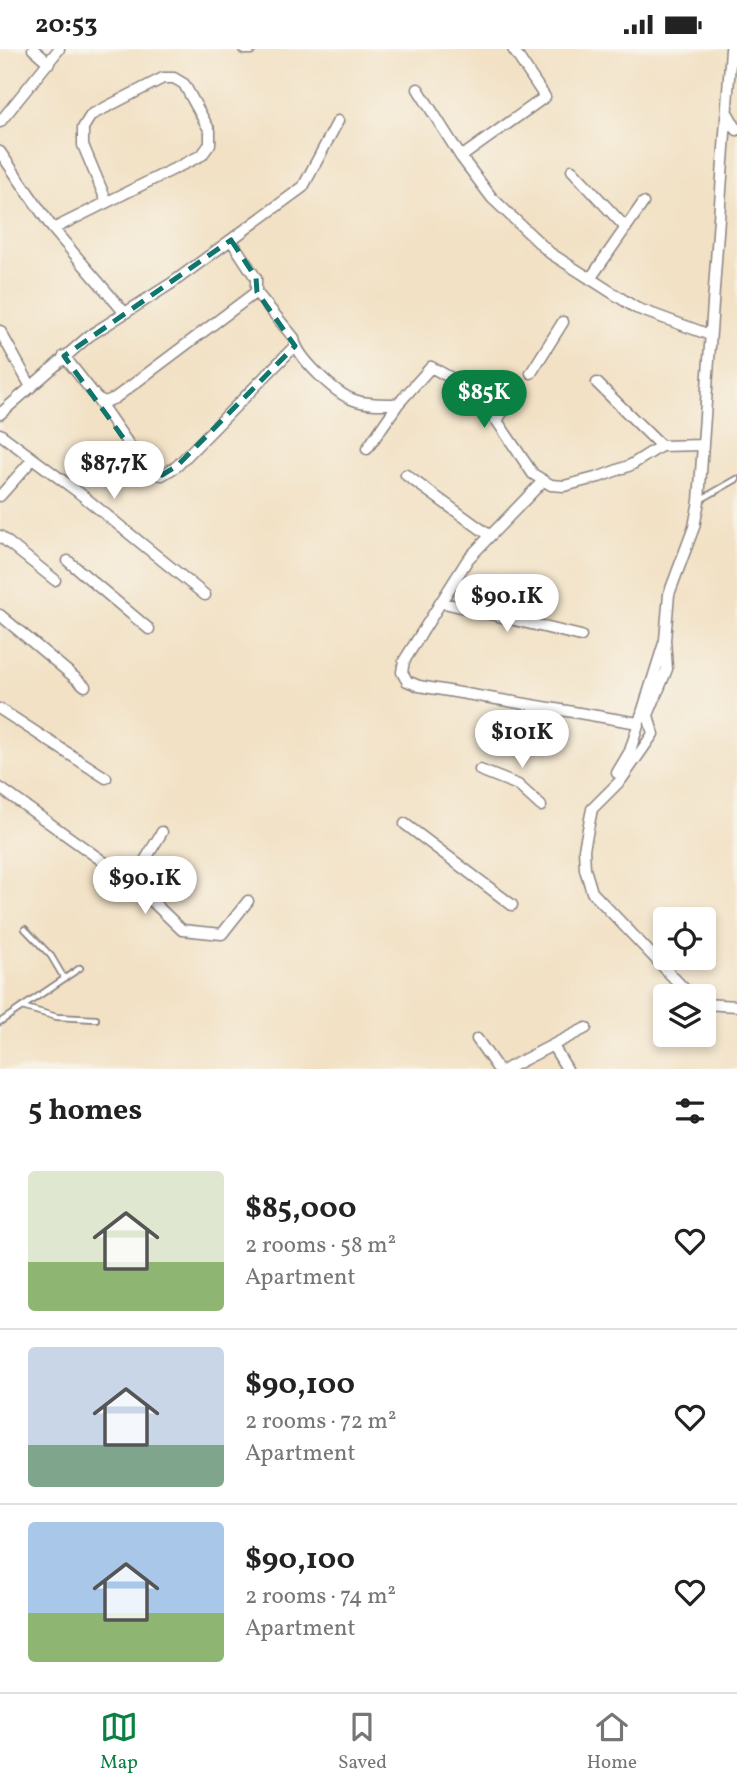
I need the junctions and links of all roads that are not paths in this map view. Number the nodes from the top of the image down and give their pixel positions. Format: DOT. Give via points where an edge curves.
graph roads {
  1 [pos="33,49"];
  2 [pos="59,49"];
  3 [pos="244,49"];
  4 [pos="251,49"];
  5 [pos="513,49"];
  6 [pos="730,49"];
  7 [pos="49,62"];
  8 [pos="418,89"];
  9 [pos="726,99"];
  10 [pos="338,121"];
  11 [pos="0,122"];
  12 [pos="737,130"];
  13 [pos="0,152"];
  14 [pos="460,157"];
  15 [pos="572,170"];
  16 [pos="106,201"];
  17 [pos="643,203"];
  18 [pos="625,228"];
  19 [pos="53,229"];
  20 [pos="231,240"];
  21 [pos="590,279"];
  22 [pos="256,292"];
  23 [pos="124,312"];
  24 [pos="564,321"];
  25 [pos="0,331"];
  26 [pos="710,335"];
  27 [pos="295,346"];
  28 [pos="64,356"];
  29 [pos="531,373"];
  30 [pos="597,383"];
  31 [pos="30,385"];
  32 [pos="514,393"];
  33 [pos="97,398"];
  34 [pos="398,404"];
  35 [pos="0,414"];
  36 [pos="497,421"];
  37 [pos="0,435"];
  38 [pos="704,445"];
  39 [pos="662,446"];
  40 [pos="367,449"];
  41 [pos="32,460"];
  42 [pos="406,475"];
  43 [pos="737,479"];
  44 [pos="542,482"];
  45 [pos="0,496"];
  46 [pos="699,501"];
  47 [pos="489,535"];
  48 [pos="0,536"];
  49 [pos="68,561"];
  50 [pos="55,580"];
  51 [pos="205,595"];
  52 [pos="440,602"];
  53 [pos="0,615"];
  54 [pos="149,629"];
  55 [pos="580,636"];
  56 [pos="85,686"];
  57 [pos="648,707"];
  58 [pos="0,709"];
  59 [pos="638,723"];
  60 [pos="480,770"];
  61 [pos="617,773"];
  62 [pos="106,778"];
  63 [pos="0,788"];
  64 [pos="541,806"];
  65 [pos="405,824"];
  66 [pos="162,832"];
  67 [pos="132,882"];
  68 [pos="248,901"];
  69 [pos="512,905"];
  70 [pos="25,929"];
  71 [pos="79,968"];
  72 [pos="64,978"];
  73 [pos="680,984"];
  74 [pos="716,1005"];
  75 [pos="737,1006"];
  76 [pos="21,1007"];
  77 [pos="96,1019"];
  78 [pos="0,1022"];
  79 [pos="586,1028"];
  80 [pos="477,1039"];
  81 [pos="553,1046"];
  82 [pos="498,1069"];
  83 [pos="506,1069"];
  84 [pos="566,1069"];
  1 -- 7 [label="street"];
  2 -- 7 [label="street"];
  3 -- 4 [label="street"];
  5 -- 14 [label="street" via="545,97"];
  6 -- 9 [label="street"];
  7 -- 11 [label="street"];
  8 -- 14 [label="street"];
  9 -- 12 [label="street" via="729,120"];
  9 -- 26 [label="street"];
  10 -- 20 [label="street" via="303,187"];
  13 -- 19 [label="street"];
  14 -- 21 [label="street" via="492,198 550,253"];
  15 -- 18 [label="street"];
  16 -- 16 [label="street" via="202,155 210,144 210,131 184,84 163,78 91,115 83,128 83,145"];
  16 -- 19 [label="street"];
  17 -- 18 [label="street"];
  18 -- 21 [label="street"];
  19 -- 23 [label="street"];
  20 -- 22 [label="street" via="256,278"];
  20 -- 23 [label="street"];
  21 -- 26 [label="street" via="636,308"];
  22 -- 27 [label="street" via="294,338"];
  22 -- 33 [label="street" via="115,398 105,402"];
  23 -- 28 [label="street"];
  24 -- 29 [label="street"];
  25 -- 31 [label="street"];
  26 -- 38 [label="street"];
  27 -- 33 [label="street" via="177,466 162,475 148,472"];
  27 -- 34 [label="street" via="346,396 368,404"];
  28 -- 31 [label="street"];
  28 -- 33 [label="street"];
  30 -- 39 [label="street"];
  31 -- 35 [label="street"];
  32 -- 36 [label="street"];
  34 -- 36 [label="street" via="431,367 460,383"];
  34 -- 40 [label="street"];
  36 -- 44 [label="street"];
  37 -- 41 [label="street"];
  38 -- 39 [label="street"];
  38 -- 46 [label="street"];
  39 -- 44 [label="street" via="600,477 564,486"];
  41 -- 45 [label="street"];
  41 -- 51 [label="street"];
  42 -- 47 [label="street"];
  43 -- 46 [label="lane"];
  44 -- 47 [label="street"];
  46 -- 57 [label="street" via="669,594 665,639"];
  47 -- 52 [label="street"];
  48 -- 50 [label="street"];
  49 -- 54 [label="street"];
  52 -- 55 [label="street"];
  52 -- 59 [label="street" via="404,661 402,672 407,681"];
  53 -- 56 [label="street"];
  57 -- 59 [label="street"];
  57 -- 73 [label="street" via="653,734 621,780 592,810 585,869 592,892"];
  58 -- 62 [label="street"];
  59 -- 61 [label="street"];
  60 -- 64 [label="street" via="518,785"];
  63 -- 67 [label="street"];
  65 -- 69 [label="street"];
  66 -- 67 [label="street"];
  67 -- 68 [label="street" via="182,930 222,934"];
  70 -- 72 [label="lane" via="51,956"];
  71 -- 72 [label="lane"];
  72 -- 76 [label="lane"];
  74 -- 75 [label="street"];
  76 -- 77 [label="lane" via="57,1017"];
  76 -- 78 [label="lane"];
  79 -- 81 [label="street"];
  80 -- 82 [label="street"];
  81 -- 83 [label="street"];
  81 -- 84 [label="street"];
}
